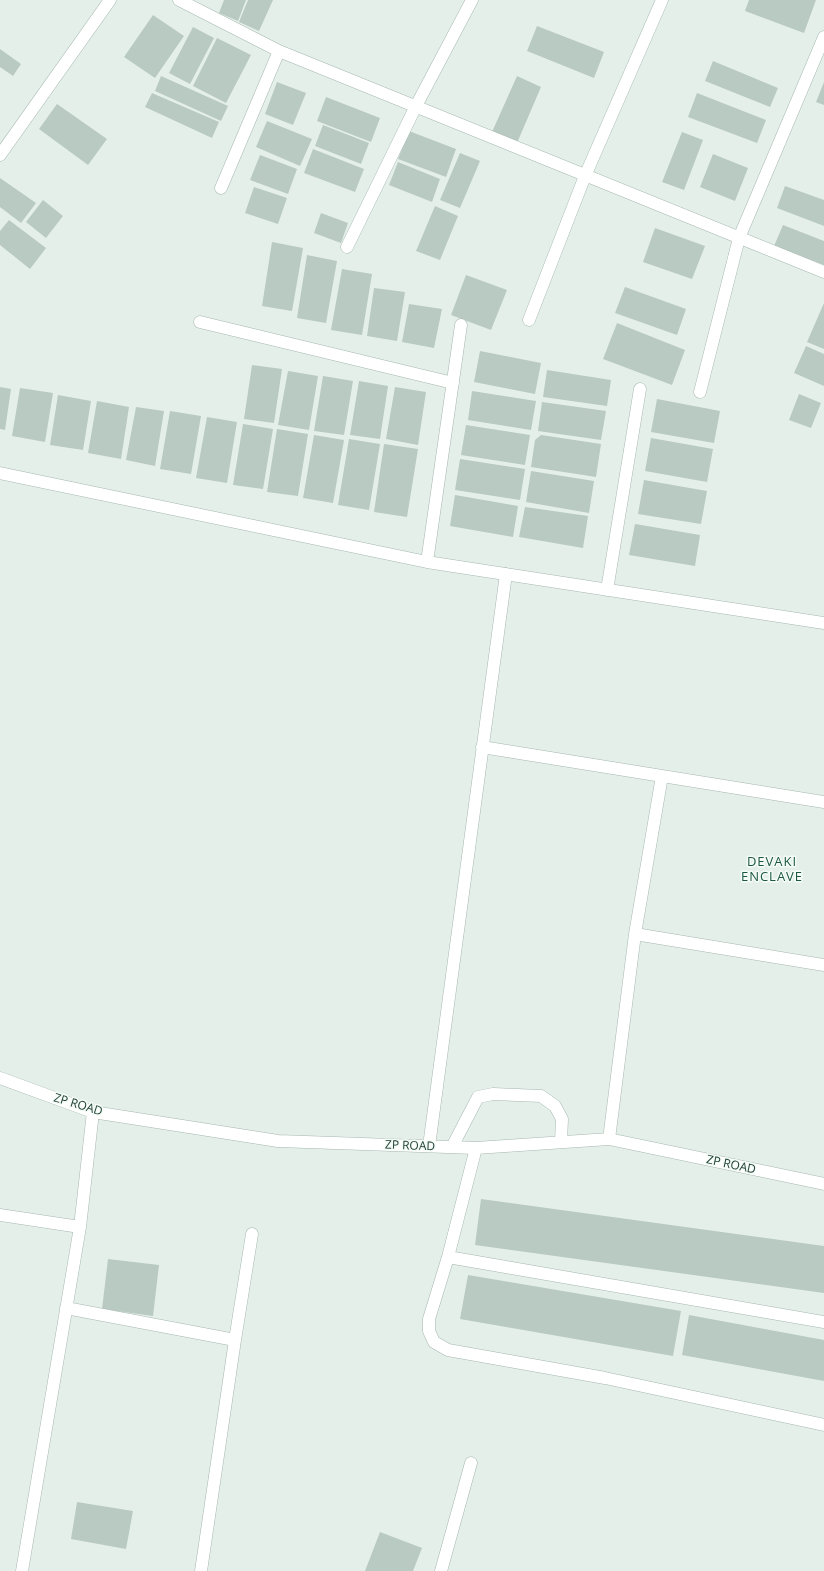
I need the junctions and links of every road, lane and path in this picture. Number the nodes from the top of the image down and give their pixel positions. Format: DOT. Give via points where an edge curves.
graph roads {
  1 [pos="110,0"];
  2 [pos="179,0"];
  3 [pos="472,0"];
  4 [pos="662,0"];
  5 [pos="824,36"];
  6 [pos="279,51"];
  7 [pos="416,106"];
  8 [pos="0,155"];
  9 [pos="585,176"];
  10 [pos="221,188"];
  11 [pos="739,238"];
  12 [pos="347,247"];
  13 [pos="824,272"];
  14 [pos="529,320"];
  15 [pos="200,322"];
  16 [pos="461,325"];
  17 [pos="453,383"];
  18 [pos="640,390"];
  19 [pos="700,392"];
  20 [pos="0,473"];
  21 [pos="427,562"];
  22 [pos="506,574"];
  23 [pos="607,590"];
  24 [pos="824,623"];
  25 [pos="482,747"];
  26 [pos="662,776"];
  27 [pos="824,802"];
  28 [pos="635,934"];
  29 [pos="824,965"];
  30 [pos="0,1078"];
  31 [pos="93,1112"];
  32 [pos="609,1139"];
  33 [pos="561,1142"];
  34 [pos="429,1146"];
  35 [pos="452,1147"];
  36 [pos="476,1148"];
  37 [pos="824,1184"];
  38 [pos="0,1215"];
  39 [pos="80,1227"];
  40 [pos="252,1234"];
  41 [pos="448,1257"];
  42 [pos="66,1308"];
  43 [pos="824,1322"];
  44 [pos="235,1340"];
  45 [pos="824,1425"];
  46 [pos="471,1462"];
  47 [pos="22,1571"];
  48 [pos="201,1571"];
  49 [pos="441,1571"];
  1 -- 8 [label="street"];
  2 -- 6 [label="street"];
  3 -- 7 [label="street"];
  4 -- 9 [label="street"];
  5 -- 11 [label="street"];
  6 -- 7 [label="street"];
  6 -- 10 [label="street"];
  7 -- 9 [label="street"];
  7 -- 12 [label="street"];
  9 -- 11 [label="street"];
  9 -- 14 [label="street"];
  11 -- 13 [label="street"];
  11 -- 19 [label="street"];
  15 -- 17 [label="street"];
  16 -- 17 [label="street"];
  17 -- 21 [label="street"];
  18 -- 23 [label="street"];
  20 -- 21 [label="street"];
  21 -- 22 [label="street"];
  22 -- 23 [label="street"];
  22 -- 25 [label="street"];
  23 -- 24 [label="street"];
  25 -- 26 [label="street"];
  25 -- 34 [label="street"];
  26 -- 27 [label="street"];
  26 -- 28 [label="street"];
  28 -- 29 [label="street"];
  28 -- 32 [label="street"];
  30 -- 31 [label="street, ZP ROAD"];
  31 -- 34 [label="street, ZP ROAD" via="278,1141"];
  31 -- 39 [label="street"];
  32 -- 33 [label="street, ZP ROAD"];
  32 -- 37 [label="street, ZP ROAD"];
  33 -- 35 [label="street" via="562,1119 555,1106 541,1096 492,1094 478,1097"];
  33 -- 36 [label="street, ZP ROAD"];
  34 -- 35 [label="street, ZP ROAD"];
  35 -- 36 [label="street, ZP ROAD"];
  36 -- 41 [label="street"];
  38 -- 39 [label="street"];
  39 -- 42 [label="street"];
  40 -- 44 [label="street"];
  41 -- 43 [label="street"];
  41 -- 45 [label="street" via="429,1319 429,1331 434,1342 448,1350 605,1378"];
  42 -- 44 [label="street"];
  42 -- 47 [label="street"];
  44 -- 48 [label="street"];
  46 -- 49 [label="street"];
}
